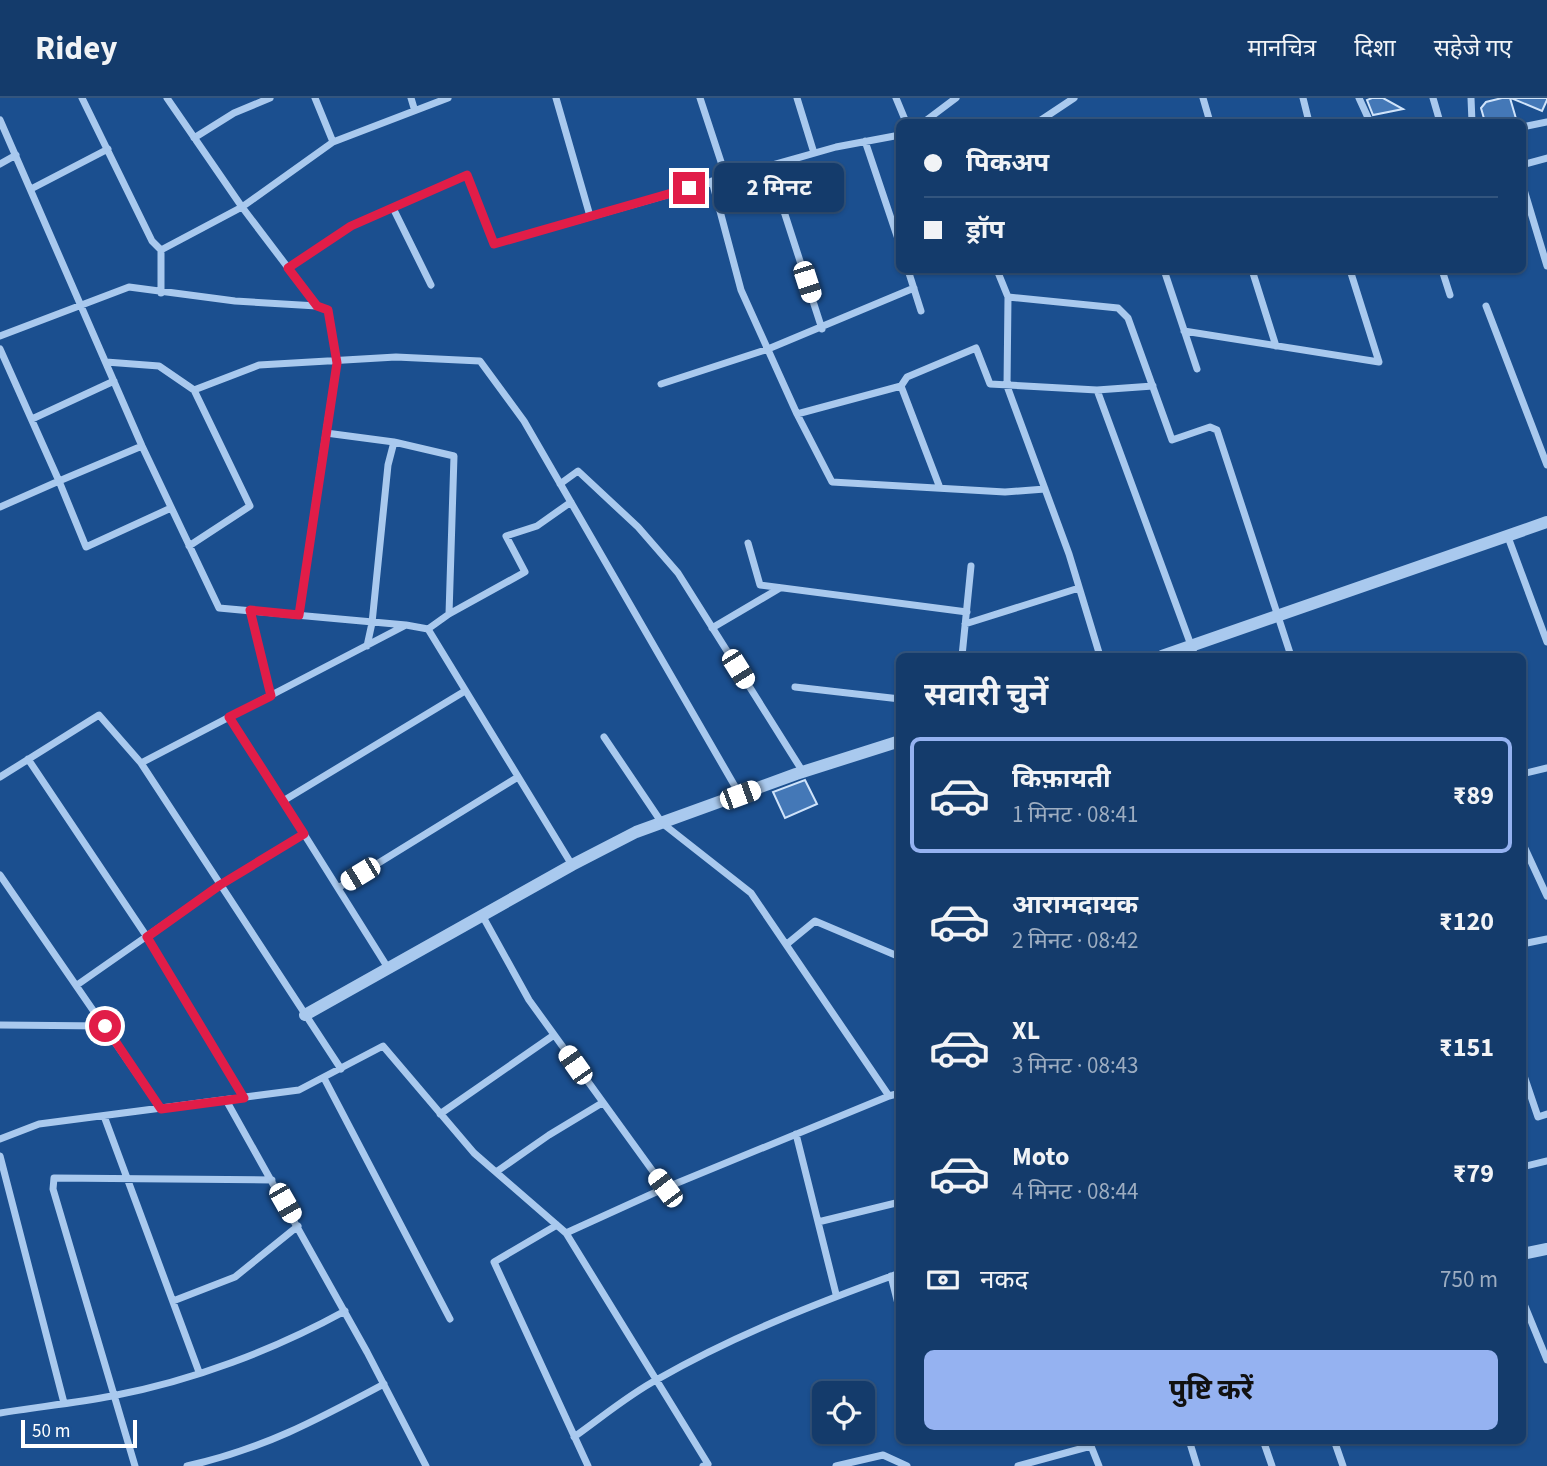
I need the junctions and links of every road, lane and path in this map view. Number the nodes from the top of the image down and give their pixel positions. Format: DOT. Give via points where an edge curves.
graph roads {
  1 [pos="82,98"];
  2 [pos="167,98"];
  3 [pos="270,98"];
  4 [pos="315,98"];
  5 [pos="411,98"];
  6 [pos="448,98"];
  7 [pos="556,98"];
  8 [pos="700,98"];
  9 [pos="797,98"];
  10 [pos="897,98"];
  11 [pos="956,98"];
  12 [pos="1074,98"];
  13 [pos="1203,98"];
  14 [pos="1303,98"];
  15 [pos="1359,98"];
  16 [pos="1433,98"];
  17 [pos="1471,98"];
  18 [pos="415,108"];
  19 [pos="905,119"];
  20 [pos="928,119"];
  21 [pos="1042,119"];
  22 [pos="1208,119"];
  23 [pos="1308,119"];
  24 [pos="1369,119"];
  25 [pos="1439,119"];
  26 [pos="1472,119"];
  27 [pos="0,120"];
  28 [pos="1547,122"];
  29 [pos="1526,126"];
  30 [pos="896,136"];
  31 [pos="194,138"];
  32 [pos="865,141"];
  33 [pos="333,142"];
  34 [pos="108,149"];
  35 [pos="814,153"];
  36 [pos="16,155"];
  37 [pos="1547,158"];
  38 [pos="0,164"];
  39 [pos="769,165"];
  40 [pos="1526,165"];
  41 [pos="726,177"];
  42 [pos="712,181"];
  43 [pos="31,189"];
  44 [pos="1526,196"];
  45 [pos="242,207"];
  46 [pos="393,208"];
  47 [pos="590,216"];
  48 [pos="896,233"];
  49 [pos="161,250"];
  50 [pos="1547,266"];
  51 [pos="288,268"];
  52 [pos="909,273"];
  53 [pos="998,273"];
  54 [pos="1165,273"];
  55 [pos="1253,273"];
  56 [pos="1351,273"];
  57 [pos="1443,273"];
  58 [pos="431,285"];
  59 [pos="914,288"];
  60 [pos="160,293"];
  61 [pos="1450,295"];
  62 [pos="1008,297"];
  63 [pos="82,304"];
  64 [pos="317,306"];
  65 [pos="1486,306"];
  66 [pos="922,311"];
  67 [pos="822,329"];
  68 [pos="1184,331"];
  69 [pos="0,336"];
  70 [pos="1276,346"];
  71 [pos="0,349"];
  72 [pos="768,349"];
  73 [pos="106,362"];
  74 [pos="337,363"];
  75 [pos="1197,369"];
  76 [pos="114,381"];
  77 [pos="661,384"];
  78 [pos="901,386"];
  79 [pos="1007,386"];
  80 [pos="1153,386"];
  81 [pos="194,390"];
  82 [pos="1097,390"];
  83 [pos="797,414"];
  84 [pos="32,419"];
  85 [pos="326,433"];
  86 [pos="394,442"];
  87 [pos="142,446"];
  88 [pos="1547,465"];
  89 [pos="60,481"];
  90 [pos="560,484"];
  91 [pos="940,488"];
  92 [pos="1045,489"];
  93 [pos="571,502"];
  94 [pos="0,507"];
  95 [pos="171,508"];
  96 [pos="1547,522"];
  97 [pos="1508,537"];
  98 [pos="748,543"];
  99 [pos="189,546"];
  100 [pos="971,566"];
  101 [pos="1079,587"];
  102 [pos="781,588"];
  103 [pos="250,610"];
  104 [pos="967,612"];
  105 [pos="449,614"];
  106 [pos="299,615"];
  107 [pos="1278,618"];
  108 [pos="372,622"];
  109 [pos="965,624"];
  110 [pos="406,625"];
  111 [pos="712,628"];
  112 [pos="428,629"];
  113 [pos="1547,642"];
  114 [pos="367,646"];
  115 [pos="1193,652"];
  116 [pos="962,653"];
  117 [pos="1099,653"];
  118 [pos="1291,653"];
  119 [pos="795,687"];
  120 [pos="465,691"];
  121 [pos="271,696"];
  122 [pos="896,699"];
  123 [pos="229,717"];
  124 [pos="604,737"];
  125 [pos="896,742"];
  126 [pos="29,759"];
  127 [pos="141,763"];
  128 [pos="1547,768"];
  129 [pos="803,772"];
  130 [pos="1526,773"];
  131 [pos="0,777"];
  132 [pos="518,777"];
  133 [pos="740,795"];
  134 [pos="284,801"];
  135 [pos="662,823"];
  136 [pos="304,834"];
  137 [pos="1526,849"];
  138 [pos="572,865"];
  139 [pos="0,875"];
  140 [pos="1545,884"];
  141 [pos="220,885"];
  142 [pos="338,888"];
  143 [pos="1547,896"];
  144 [pos="482,915"];
  145 [pos="147,937"];
  146 [pos="1547,939"];
  147 [pos="1526,943"];
  148 [pos="787,944"];
  149 [pos="896,955"];
  150 [pos="388,968"];
  151 [pos="77,985"];
  152 [pos="305,1015"];
  153 [pos="0,1026"];
  154 [pos="105,1026"];
  155 [pos="554,1035"];
  156 [pos="341,1069"];
  157 [pos="324,1078"];
  158 [pos="1526,1082"];
  159 [pos="896,1094"];
  160 [pos="889,1096"];
  161 [pos="244,1098"];
  162 [pos="226,1100"];
  163 [pos="602,1103"];
  164 [pos="161,1109"];
  165 [pos="440,1114"];
  166 [pos="1547,1114"];
  167 [pos="104,1116"];
  168 [pos="796,1134"];
  169 [pos="0,1139"];
  170 [pos="0,1156"];
  171 [pos="1547,1161"];
  172 [pos="1526,1166"];
  173 [pos="496,1172"];
  174 [pos="125,1176"];
  175 [pos="272,1180"];
  176 [pos="665,1188"];
  177 [pos="896,1203"];
  178 [pos="818,1222"];
  179 [pos="298,1226"];
  180 [pos="557,1226"];
  181 [pos="566,1233"];
  182 [pos="1547,1249"];
  183 [pos="1526,1253"];
  184 [pos="895,1275"];
  185 [pos="836,1294"];
  186 [pos="173,1301"];
  187 [pos="1526,1309"];
  188 [pos="345,1311"];
  189 [pos="450,1319"];
  190 [pos="1547,1360"];
  191 [pos="199,1372"];
  192 [pos="656,1380"];
  193 [pos="384,1384"];
  194 [pos="114,1395"];
  195 [pos="64,1404"];
  196 [pos="0,1413"];
  197 [pos="573,1437"];
  198 [pos="1088,1444"];
  199 [pos="1091,1444"];
  200 [pos="1190,1444"];
  201 [pos="1264,1444"];
  202 [pos="1335,1444"];
  203 [pos="234,1455"];
  204 [pos="707,1465"];
  205 [pos="135,1466"];
  206 [pos="187,1466"];
  207 [pos="239,1466"];
  208 [pos="426,1466"];
  209 [pos="588,1466"];
  210 [pos="836,1466"];
  211 [pos="906,1466"];
  212 [pos="1018,1466"];
  213 [pos="1099,1466"];
  214 [pos="1197,1466"];
  215 [pos="1272,1466"];
  216 [pos="1343,1466"];
  1 -- 34 [label="street"];
  2 -- 31 [label="street"];
  3 -- 31 [label="street"];
  4 -- 33 [label="street"];
  5 -- 18 [label="street"];
  6 -- 18 [label="street"];
  7 -- 47 [label="street"];
  8 -- 41 [label="street"];
  9 -- 35 [label="street"];
  10 -- 19 [label="street"];
  11 -- 20 [label="street"];
  12 -- 21 [label="street"];
  13 -- 22 [label="street"];
  14 -- 23 [label="street"];
  15 -- 24 [label="street"];
  16 -- 25 [label="street"];
  17 -- 26 [label="street"];
  18 -- 33 [label="street"];
  27 -- 36 [label="street"];
  28 -- 29 [label="street"];
  30 -- 32 [label="street"];
  31 -- 45 [label="street"];
  32 -- 35 [label="street"];
  32 -- 48 [label="street"];
  33 -- 45 [label="street"];
  34 -- 43 [label="street"];
  34 -- 49 [label="street" via="152,241"];
  35 -- 39 [label="street"];
  36 -- 38 [label="street"];
  36 -- 43 [label="street"];
  37 -- 40 [label="street"];
  39 -- 41 [label="street"];
  39 -- 67 [label="street"];
  41 -- 42 [label="street"];
  42 -- 47 [label="street"];
  42 -- 72 [label="street" via="741,290"];
  43 -- 63 [label="street"];
  44 -- 50 [label="street"];
  45 -- 49 [label="street"];
  45 -- 51 [label="street"];
  46 -- 47 [label="street" via="467,175 494,244"];
  46 -- 51 [label="street" via="351,226"];
  46 -- 58 [label="street"];
  49 -- 60 [label="street"];
  51 -- 64 [label="street"];
  52 -- 59 [label="street"];
  53 -- 62 [label="street"];
  54 -- 68 [label="street"];
  55 -- 70 [label="street"];
  56 -- 70 [label="street" via="1379,362"];
  57 -- 61 [label="street"];
  59 -- 66 [label="street"];
  59 -- 67 [label="street"];
  60 -- 63 [label="street" via="129,287"];
  60 -- 64 [label="street"];
  62 -- 79 [label="street"];
  62 -- 80 [label="street" via="1118,308 1128,318"];
  63 -- 69 [label="street"];
  63 -- 73 [label="street"];
  64 -- 74 [label="street" via="328,310"];
  65 -- 88 [label="street"];
  67 -- 72 [label="street"];
  68 -- 70 [label="street"];
  68 -- 75 [label="street"];
  71 -- 84 [label="street"];
  72 -- 77 [label="street"];
  72 -- 83 [label="street"];
  73 -- 76 [label="street"];
  73 -- 81 [label="street" via="159,366"];
  74 -- 81 [label="street" via="259,365"];
  74 -- 85 [label="street"];
  74 -- 90 [label="street" via="396,357 480,361 524,421"];
  76 -- 84 [label="street"];
  76 -- 87 [label="street"];
  78 -- 79 [label="street" via="907,377 976,348 990,384"];
  78 -- 83 [label="street"];
  78 -- 91 [label="street"];
  79 -- 82 [label="street"];
  79 -- 92 [label="street"];
  80 -- 82 [label="street"];
  80 -- 107 [label="street" via="1172,440 1210,427 1217,430"];
  81 -- 99 [label="street" via="250,506"];
  82 -- 115 [label="street"];
  83 -- 91 [label="street" via="832,482"];
  84 -- 89 [label="street"];
  85 -- 86 [label="street"];
  85 -- 106 [label="street"];
  86 -- 105 [label="street" via="454,456"];
  86 -- 108 [label="street"];
  87 -- 89 [label="street"];
  87 -- 95 [label="street"];
  89 -- 94 [label="street"];
  89 -- 95 [label="street" via="86,547"];
  90 -- 93 [label="street"];
  90 -- 111 [label="street" via="578,471 638,527 678,573"];
  91 -- 92 [label="street"];
  92 -- 101 [label="street"];
  93 -- 105 [label="street" via="537,526 506,536 525,572"];
  93 -- 133 [label="street"];
  95 -- 99 [label="street"];
  96 -- 97 [label="street"];
  97 -- 107 [label="street"];
  97 -- 113 [label="street"];
  98 -- 102 [label="street" via="760,585"];
  99 -- 103 [label="street" via="219,608"];
  100 -- 104 [label="street"];
  101 -- 109 [label="street"];
  101 -- 117 [label="street"];
  102 -- 104 [label="street"];
  102 -- 111 [label="street"];
  103 -- 106 [label="street"];
  103 -- 121 [label="street"];
  104 -- 109 [label="street"];
  105 -- 112 [label="street"];
  106 -- 108 [label="street"];
  107 -- 115 [label="street"];
  107 -- 118 [label="street"];
  108 -- 110 [label="street"];
  108 -- 114 [label="street"];
  109 -- 116 [label="street"];
  110 -- 112 [label="street"];
  110 -- 114 [label="street"];
  111 -- 129 [label="street"];
  112 -- 120 [label="street"];
  114 -- 121 [label="street"];
  119 -- 122 [label="street"];
  120 -- 132 [label="street"];
  120 -- 134 [label="street"];
  121 -- 123 [label="street"];
  123 -- 127 [label="street"];
  123 -- 134 [label="street"];
  124 -- 135 [label="street"];
  125 -- 129 [label="street"];
  126 -- 127 [label="street" via="99,715"];
  126 -- 131 [label="street"];
  126 -- 145 [label="street"];
  127 -- 141 [label="street"];
  128 -- 130 [label="street"];
  129 -- 133 [label="street"];
  132 -- 138 [label="street"];
  132 -- 142 [label="street"];
  133 -- 135 [label="street"];
  134 -- 136 [label="street"];
  135 -- 138 [label="street"];
  135 -- 148 [label="street" via="751,893"];
  136 -- 141 [label="street"];
  136 -- 142 [label="street"];
  137 -- 140 [label="street"];
  138 -- 144 [label="street"];
  139 -- 151 [label="street"];
  140 -- 143 [label="street"];
  141 -- 145 [label="street"];
  141 -- 152 [label="street"];
  142 -- 150 [label="street"];
  144 -- 150 [label="street"];
  144 -- 155 [label="street"];
  145 -- 151 [label="street"];
  145 -- 161 [label="street"];
  146 -- 147 [label="street"];
  148 -- 149 [label="street" via="815,921"];
  148 -- 160 [label="street"];
  150 -- 152 [label="street"];
  151 -- 154 [label="street"];
  152 -- 156 [label="street"];
  153 -- 154 [label="street"];
  154 -- 164 [label="street"];
  155 -- 163 [label="street"];
  155 -- 165 [label="street"];
  156 -- 157 [label="street"];
  156 -- 165 [label="street" via="383,1046"];
  157 -- 161 [label="street" via="299,1090"];
  157 -- 189 [label="street"];
  158 -- 166 [label="street" via="1538,1117"];
  159 -- 160 [label="street"];
  160 -- 168 [label="street"];
  161 -- 162 [label="street"];
  162 -- 164 [label="street"];
  162 -- 175 [label="street"];
  163 -- 173 [label="street"];
  163 -- 176 [label="street"];
  164 -- 167 [label="street"];
  165 -- 173 [label="street"];
  167 -- 169 [label="street" via="39,1124"];
  167 -- 174 [label="street"];
  168 -- 176 [label="street"];
  168 -- 178 [label="street"];
  170 -- 195 [label="street"];
  171 -- 172 [label="street"];
  173 -- 180 [label="street"];
  174 -- 175 [label="street"];
  174 -- 186 [label="street"];
  174 -- 194 [label="street" via="54,1178 53,1189"];
  175 -- 179 [label="street"];
  176 -- 181 [label="street"];
  177 -- 178 [label="street"];
  178 -- 185 [label="street"];
  179 -- 186 [label="street" via="235,1277"];
  179 -- 188 [label="street"];
  180 -- 181 [label="street"];
  180 -- 197 [label="street" via="494,1262"];
  181 -- 192 [label="street"];
  182 -- 183 [label="street"];
  184 -- 185 [label="street"];
  185 -- 192 [label="street"];
  186 -- 191 [label="street"];
  187 -- 190 [label="street"];
  188 -- 191 [label="street" via="299,1336"];
  188 -- 193 [label="street"];
  191 -- 194 [label="street"];
  192 -- 197 [label="street"];
  192 -- 204 [label="street"];
  193 -- 203 [label="street" via="296,1432"];
  193 -- 208 [label="street"];
  194 -- 195 [label="street"];
  194 -- 205 [label="street"];
  195 -- 196 [label="street"];
  197 -- 209 [label="street"];
  198 -- 212 [label="street"];
  199 -- 213 [label="street"];
  200 -- 214 [label="street"];
  201 -- 215 [label="street"];
  202 -- 216 [label="street"];
  203 -- 206 [label="street"];
  203 -- 207 [label="street"];
  210 -- 211 [label="street" via="883,1455"];
}
